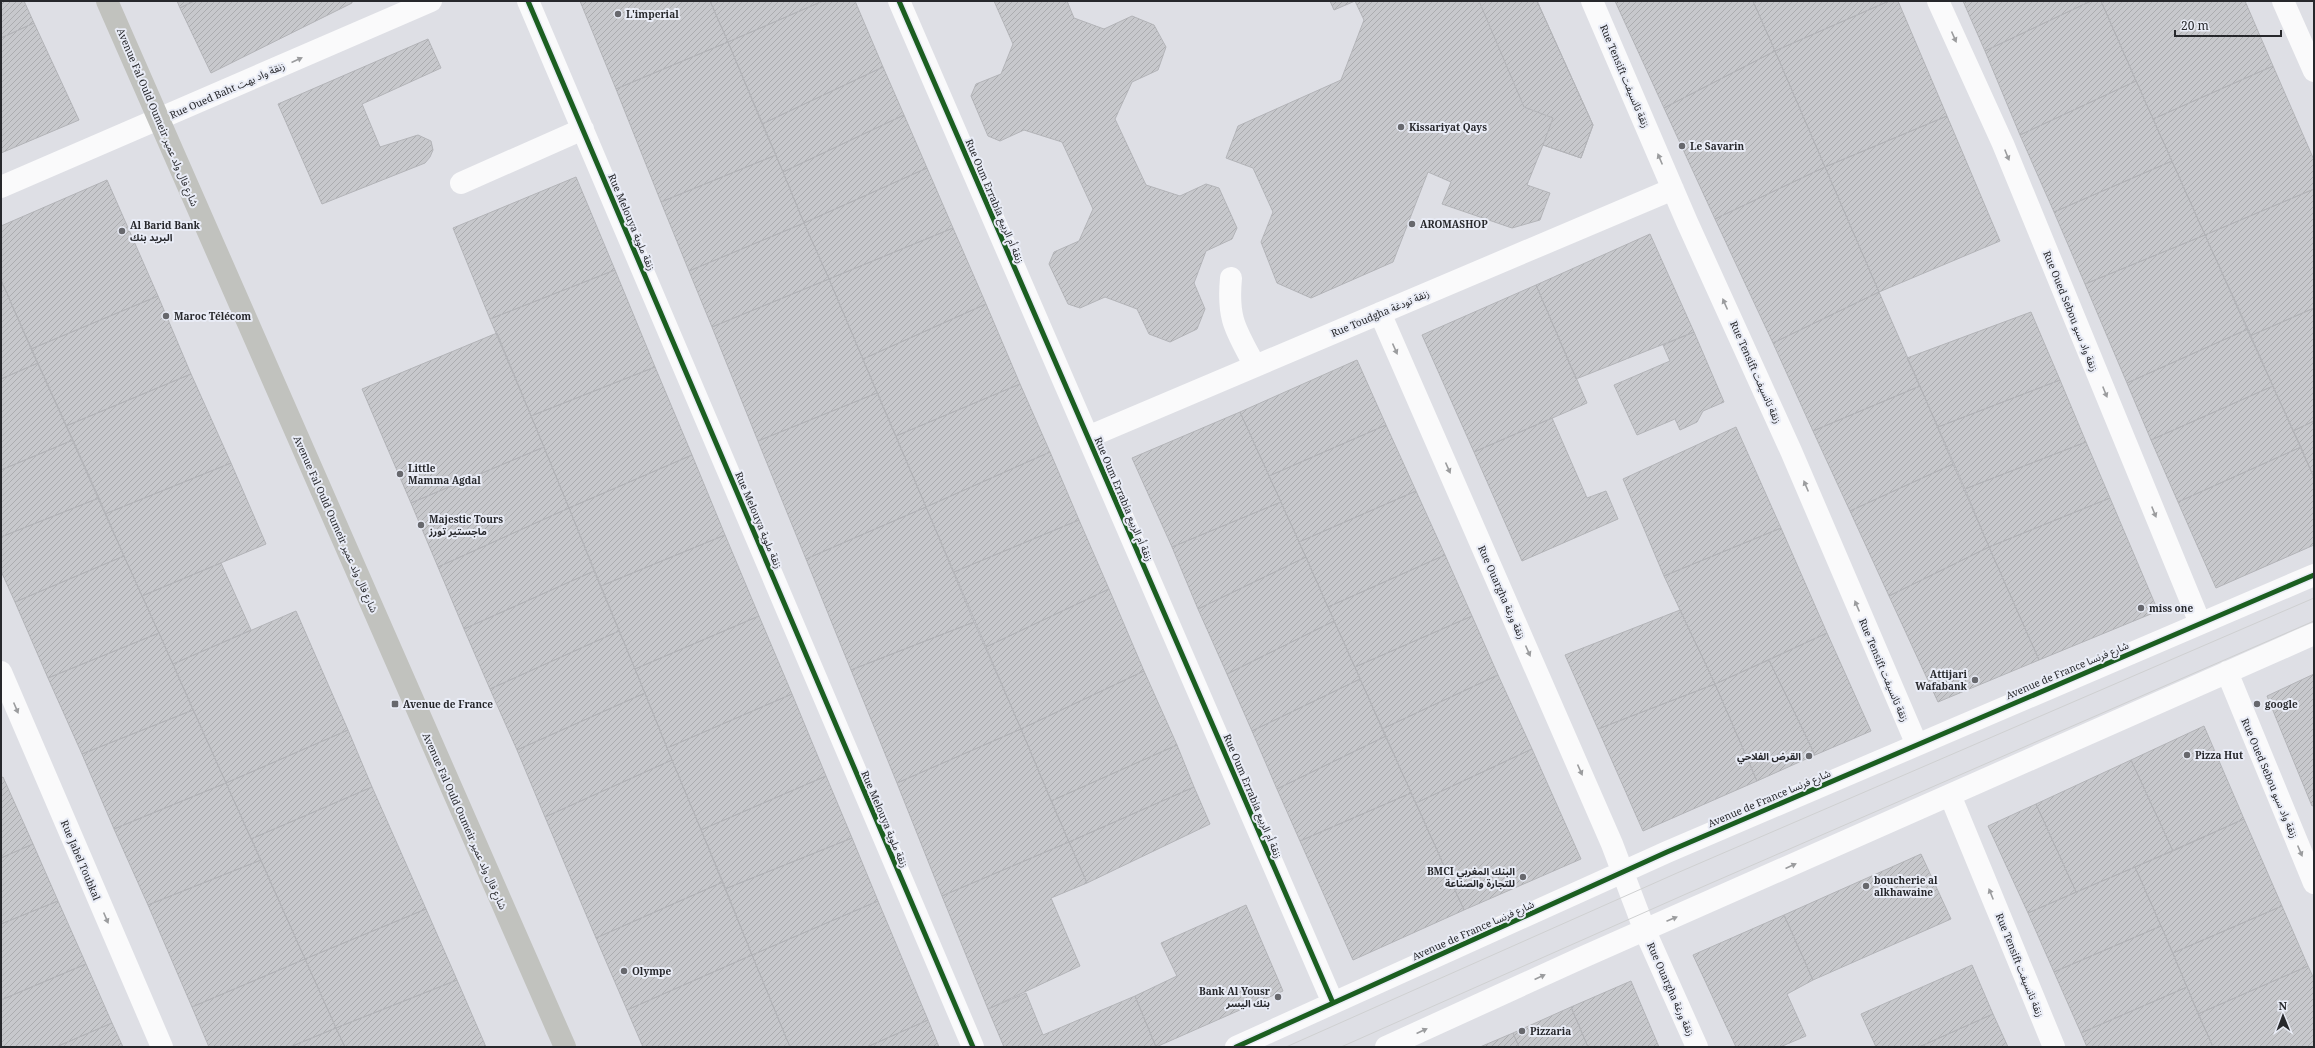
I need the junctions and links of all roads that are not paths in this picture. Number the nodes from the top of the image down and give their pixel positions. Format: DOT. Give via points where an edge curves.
graph roads {
  1 [pos="107,1"];
  2 [pos="431,1"];
  3 [pos="528,1"];
  4 [pos="899,1"];
  5 [pos="1592,1"];
  6 [pos="1938,1"];
  7 [pos="2283,1"];
  8 [pos="2314,71"];
  9 [pos="158,120"];
  10 [pos="583,129"];
  11 [pos="462,183"];
  12 [pos="1,187"];
  13 [pos="1673,189"];
  14 [pos="1231,278"];
  15 [pos="1380,313"];
  16 [pos="1255,366"];
  17 [pos="1088,437"];
  18 [pos="2314,575"];
  19 [pos="2200,623"];
  20 [pos="2314,634"];
  21 [pos="1,672"];
  22 [pos="2227,672"];
  23 [pos="1917,745"];
  24 [pos="1950,795"];
  25 [pos="1624,871"];
  26 [pos="2314,883"];
  27 [pos="1645,931"];
  28 [pos="1333,1003"];
  29 [pos="162,1047"];
  30 [pos="565,1047"];
  31 [pos="973,1047"];
  32 [pos="1236,1047"];
  33 [pos="1386,1047"];
  34 [pos="1697,1047"];
  35 [pos="2054,1047"];
  1 -- 9 [label="main road, Avenue Fal Ould Oumeir شارع فال ولد عمير"];
  9 -- 2 [label="street, Rue Oued Baht زنقة واد بهت, one-way"];
  3 -- 10 [label="street, Rue Melouya زنقة ملوية"];
  4 -- 17 [label="street, Rue Oum Errabia زنقة أم الربيع"];
  13 -- 5 [label="street, Rue Tensift زنقة تانسيفت, one-way"];
  6 -- 19 [label="street, Rue Oued Sebou زنقة واد سبو, one-way" via="2003,144"];
  7 -- 8 [label="street"];
  9 -- 12 [label="street, Rue Oued Baht زنقة واد بهت"];
  9 -- 30 [label="main road, Avenue Fal Ould Oumeir شارع فال ولد عمير"];
  10 -- 11 [label="street"];
  10 -- 31 [label="street, Rue Melouya زنقة ملوية"];
  13 -- 15 [label="street, Rue Toudgha زنقة تودغة"];
  23 -- 13 [label="street, Rue Tensift زنقة تانسيفت, one-way" via="1794,458"];
  14 -- 16 [label="street" via="1231,318"];
  15 -- 16 [label="street, Rue Toudgha زنقة تودغة"];
  15 -- 25 [label="street, Rue Ouargha زنقة ورغة, one-way"];
  16 -- 17 [label="street, Rue Toudgha زنقة تودغة"];
  17 -- 28 [label="street, Rue Oum Errabia زنقة أم الربيع"];
  18 -- 19 [label="street, Avenue de France شارع فرنسا"];
  19 -- 23 [label="street, Avenue de France شارع فرنسا"];
  20 -- 22 [label="street"];
  21 -- 29 [label="street, Rue Jabel Toubkal, one-way"];
  22 -- 24 [label="street"];
  22 -- 26 [label="street, Rue Oued Sebou زنقة واد سبو, one-way"];
  23 -- 25 [label="street, Avenue de France شارع فرنسا"];
  27 -- 24 [label="street, one-way"];
  35 -- 24 [label="street, Rue Tensift زنقة تانسيفت, one-way"];
  25 -- 27 [label="street, Rue Ouargha زنقة ورغة"];
  25 -- 28 [label="street, Avenue de France شارع فرنسا"];
  33 -- 27 [label="street, one-way"];
  27 -- 34 [label="street, Rue Ouargha زنقة ورغة"];
  28 -- 32 [label="street, Avenue de France شارع فرنسا"];
}
